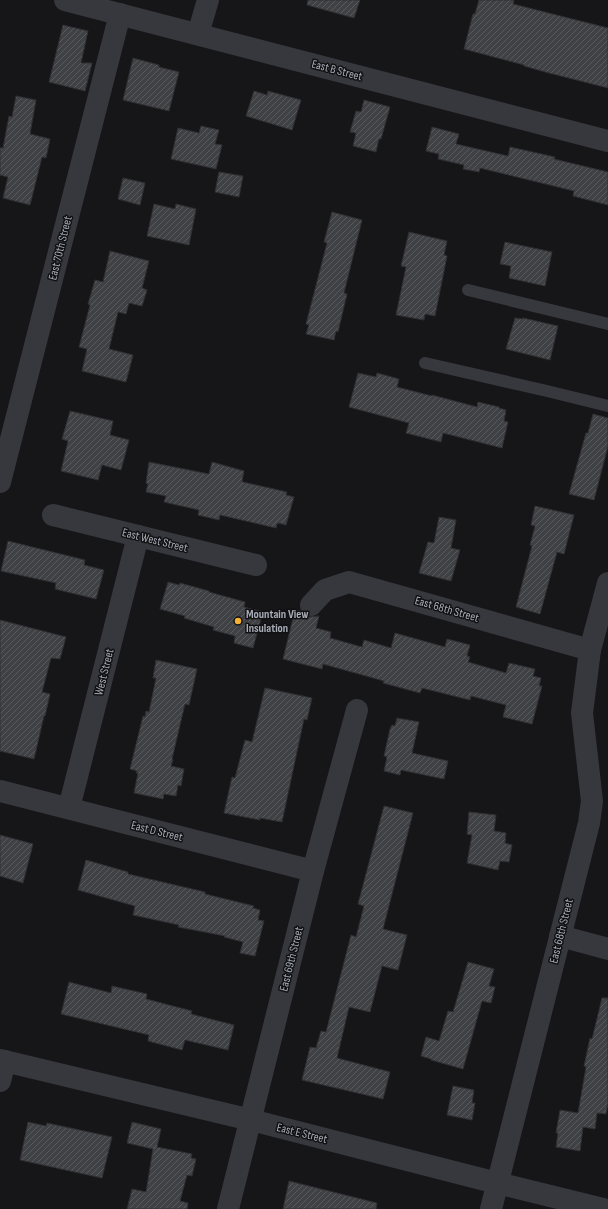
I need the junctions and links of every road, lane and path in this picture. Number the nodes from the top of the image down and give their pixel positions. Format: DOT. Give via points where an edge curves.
graph roads {
  1 [pos="65,0"];
  2 [pos="208,0"];
  3 [pos="120,14"];
  4 [pos="198,34"];
  5 [pos="608,141"];
  6 [pos="468,290"];
  7 [pos="608,324"];
  8 [pos="425,363"];
  9 [pos="608,406"];
  10 [pos="0,482"];
  11 [pos="53,515"];
  12 [pos="138,536"];
  13 [pos="256,565"];
  14 [pos="608,583"];
  15 [pos="310,605"];
  16 [pos="590,650"];
  17 [pos="357,710"];
  18 [pos="0,791"];
  19 [pos="69,808"];
  20 [pos="313,871"];
  21 [pos="560,936"];
  22 [pos="608,949"];
  23 [pos="2,1067"];
  24 [pos="251,1120"];
  25 [pos="497,1184"];
  26 [pos="228,1209"];
  27 [pos="491,1209"];
  28 [pos="603,1209"];
  1 -- 3 [label="street, East B Street"];
  2 -- 4 [label="street"];
  3 -- 4 [label="street, East B Street"];
  3 -- 10 [label="street, East 70th Street"];
  4 -- 5 [label="street, East B Street"];
  6 -- 7 [label="lane"];
  8 -- 9 [label="lane"];
  11 -- 12 [label="street, East West Street"];
  12 -- 13 [label="street, East West Street"];
  12 -- 19 [label="street, West Street"];
  14 -- 16 [label="street, East 68th Street"];
  15 -- 16 [label="street, East 68th Street" via="325,590 349,582"];
  16 -- 21 [label="street, East 68th Street" via="582,713 592,801 589,823"];
  17 -- 20 [label="street, East 69th Street"];
  18 -- 19 [label="street, East D Street"];
  19 -- 20 [label="street, East D Street"];
  20 -- 24 [label="street, East 69th Street"];
  21 -- 22 [label="street"];
  21 -- 25 [label="street, East 68th Street"];
  23 -- 24 [label="street, East E Street"];
  24 -- 25 [label="street, East E Street"];
  24 -- 26 [label="street, East 69th Street"];
  25 -- 27 [label="street, East 68th Street"];
  25 -- 28 [label="street, East E Street"];
}
